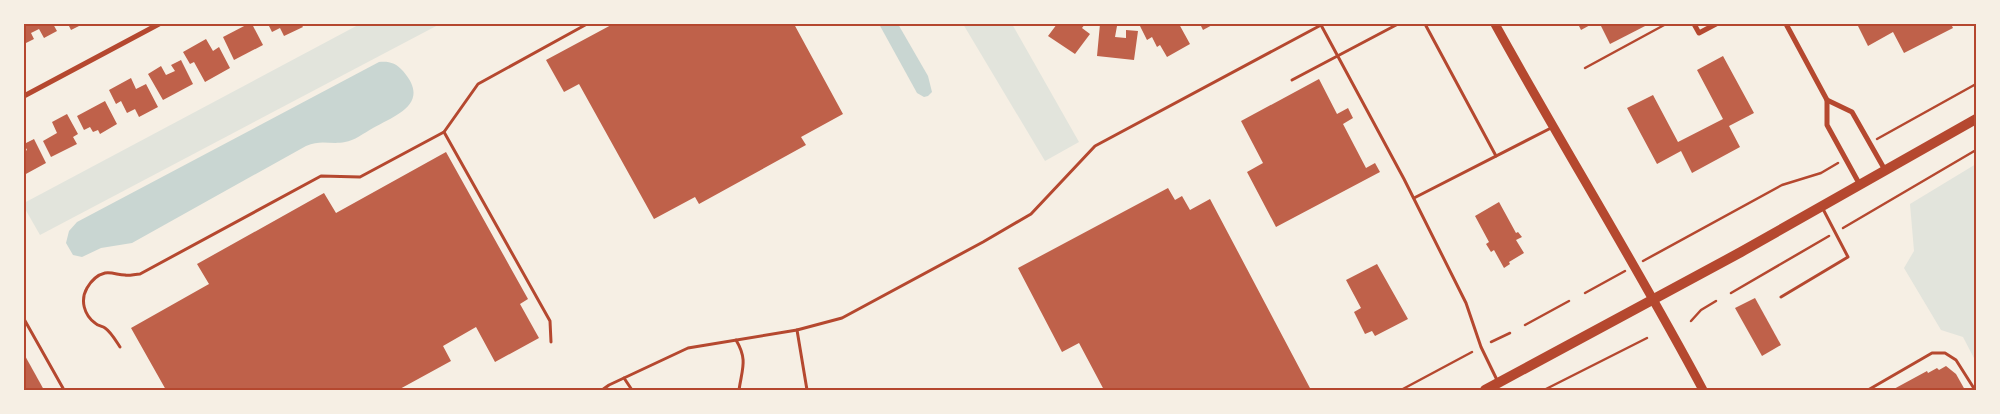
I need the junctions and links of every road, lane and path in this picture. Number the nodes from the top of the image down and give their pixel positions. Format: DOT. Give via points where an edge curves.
graph roads {
  1 [pos="159,24"];
  2 [pos="587,24"];
  3 [pos="1322,24"];
  4 [pos="1398,24"];
  5 [pos="1425,24"];
  6 [pos="1495,24"];
  7 [pos="1666,24"];
  8 [pos="1694,24"];
  9 [pos="1716,24"];
  10 [pos="1786,24"];
  11 [pos="1338,56"];
  12 [pos="1585,68"];
  13 [pos="1292,80"];
  14 [pos="1976,84"];
  15 [pos="24,96"];
  16 [pos="1827,100"];
  17 [pos="1976,119"];
  18 [pos="1552,128"];
  19 [pos="444,132"];
  20 [pos="1870,143"];
  21 [pos="1976,150"];
  22 [pos="1496,156"];
  23 [pos="1845,158"];
  24 [pos="1885,170"];
  25 [pos="1860,185"];
  26 [pos="1414,198"];
  27 [pos="1821,206"];
  28 [pos="1835,233"];
  29 [pos="1634,266"];
  30 [pos="1585,293"];
  31 [pos="1731,293"];
  32 [pos="1780,297"];
  33 [pos="1654,300"];
  34 [pos="1569,301"];
  35 [pos="1716,301"];
  36 [pos="24,319"];
  37 [pos="1691,321"];
  38 [pos="1525,325"];
  39 [pos="797,330"];
  40 [pos="1510,333"];
  41 [pos="1646,338"];
  42 [pos="736,340"];
  43 [pos="551,342"];
  44 [pos="1491,342"];
  45 [pos="120,347"];
  46 [pos="1472,352"];
  47 [pos="624,378"];
  48 [pos="1499,383"];
  49 [pos="64,390"];
  50 [pos="602,390"];
  51 [pos="632,390"];
  52 [pos="738,390"];
  53 [pos="808,390"];
  54 [pos="1401,390"];
  55 [pos="1485,390"];
  56 [pos="1544,390"];
  57 [pos="1704,390"];
  58 [pos="1868,390"];
  59 [pos="1975,390"];
  1 -- 15 [label="street"];
  2 -- 19 [label="lane" via="478,84"];
  3 -- 11 [label="lane"];
  3 -- 39 [label="lane" via="1095,146 1031,214 842,318"];
  4 -- 11 [label="lane"];
  5 -- 22 [label="lane"];
  6 -- 18 [label="street"];
  7 -- 12 [label="path"];
  8 -- 9 [label="street" via="1699,33"];
  10 -- 16 [label="street"];
  11 -- 13 [label="lane"];
  11 -- 26 [label="lane"];
  14 -- 20 [label="path"];
  16 -- 20 [label="street" via="1852,112"];
  16 -- 23 [label="street" via="1827,125"];
  17 -- 24 [label="main road"];
  18 -- 22 [label="lane"];
  18 -- 29 [label="street"];
  19 -- 43 [label="lane" via="550,320"];
  19 -- 45 [label="lane" via="360,177 321,176 140,274 107,273 99,276 86,290 85,309 89,318 106,328"];
  20 -- 24 [label="street"];
  21 -- 28 [label="path"];
  22 -- 26 [label="lane"];
  23 -- 25 [label="street"];
  23 -- 29 [label="path" via="1821,173 1782,184"];
  24 -- 25 [label="main road"];
  25 -- 27 [label="main road"];
  26 -- 48 [label="lane" via="1466,303 1481,347"];
  27 -- 28 [label="lane"];
  27 -- 33 [label="main road"];
  28 -- 31 [label="path"];
  28 -- 32 [label="lane" via="1848,257"];
  29 -- 30 [label="path"];
  29 -- 33 [label="street"];
  33 -- 48 [label="main road"];
  33 -- 57 [label="street"];
  34 -- 38 [label="path"];
  35 -- 37 [label="path"];
  36 -- 49 [label="lane"];
  39 -- 42 [label="lane"];
  39 -- 53 [label="lane"];
  40 -- 44 [label="path"];
  41 -- 56 [label="path"];
  42 -- 47 [label="lane" via="688,348"];
  42 -- 52 [label="lane" via="742,350 744,364"];
  46 -- 54 [label="path"];
  47 -- 50 [label="lane"];
  47 -- 51 [label="lane"];
  48 -- 55 [label="main road"];
  58 -- 59 [label="lane" via="1932,353 1945,353 1956,360"];
}
